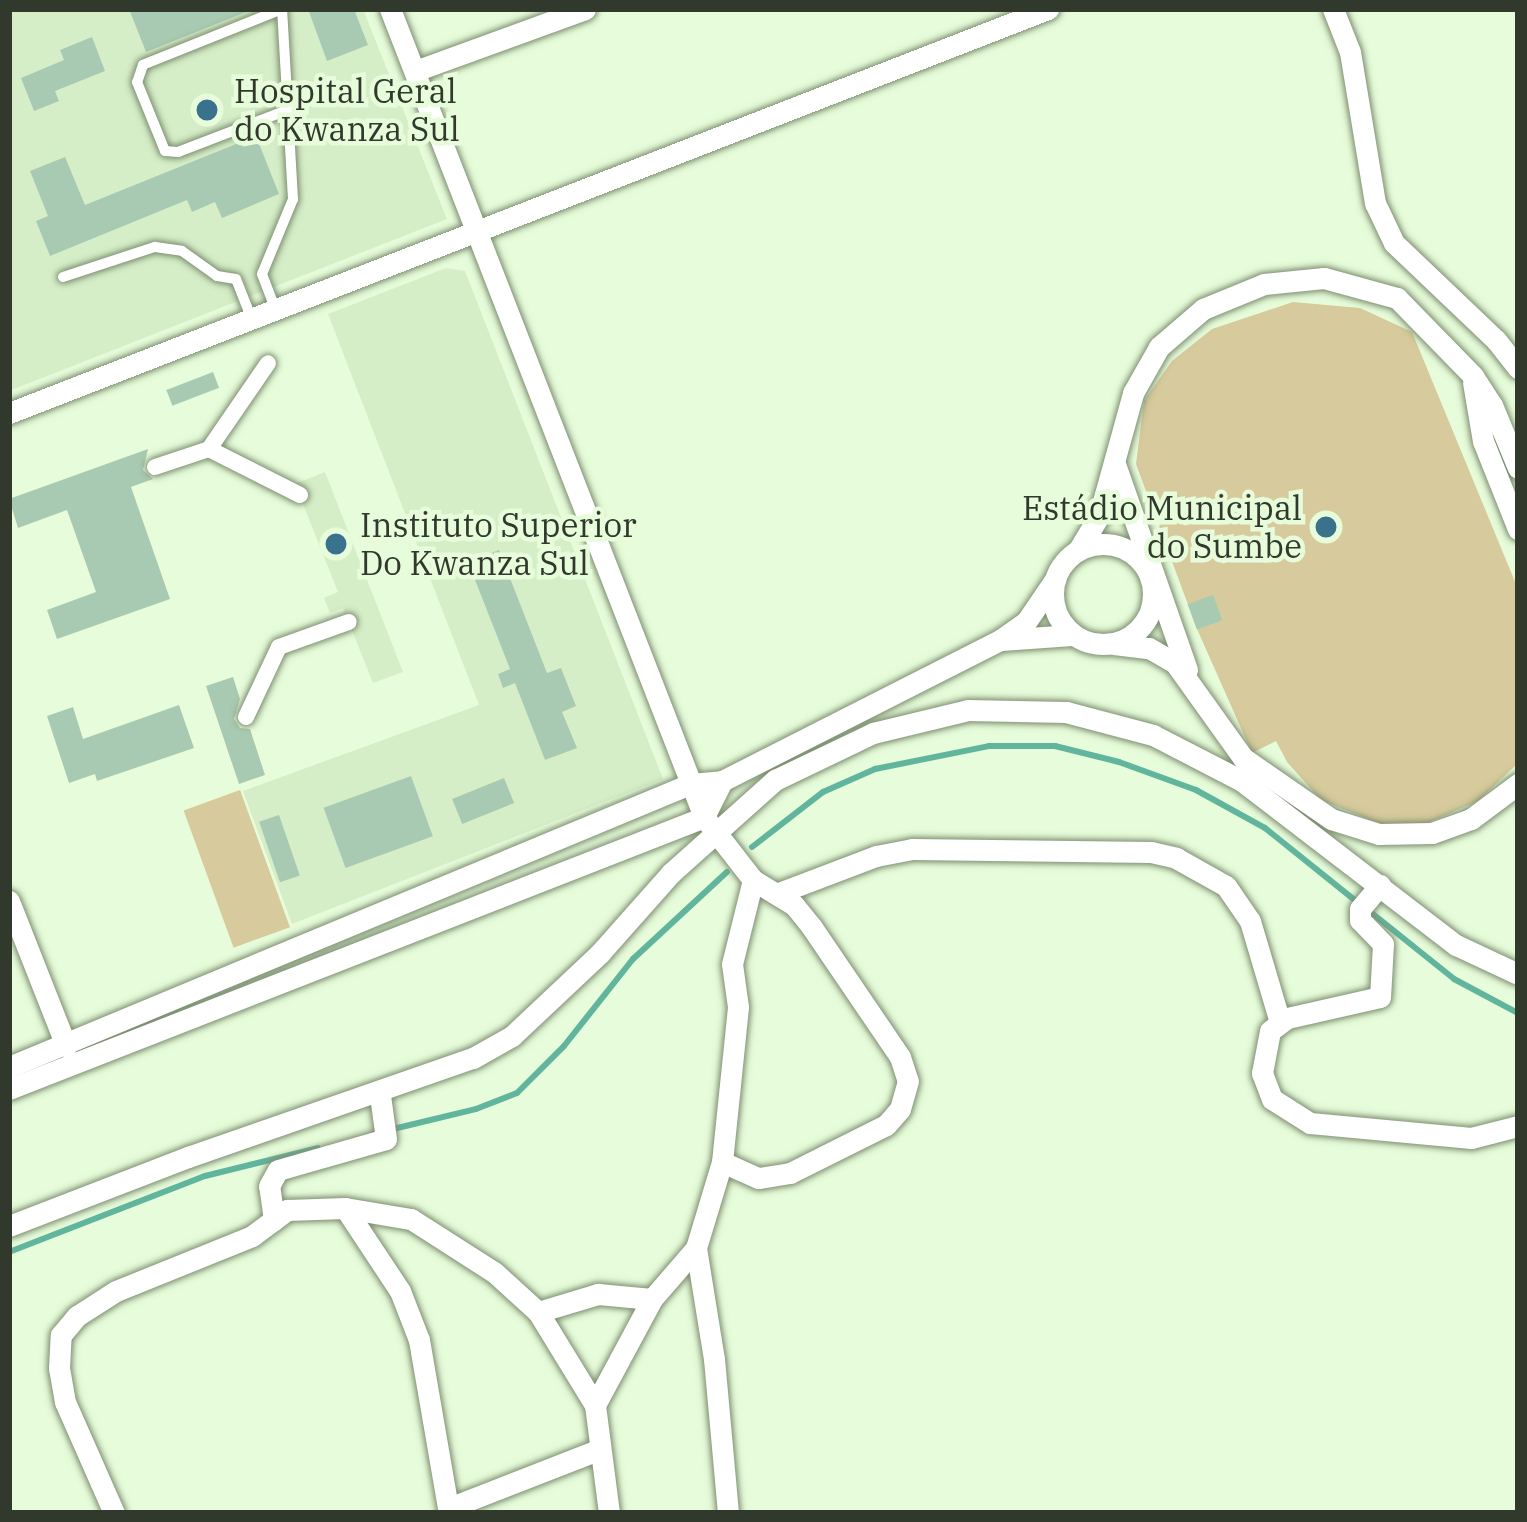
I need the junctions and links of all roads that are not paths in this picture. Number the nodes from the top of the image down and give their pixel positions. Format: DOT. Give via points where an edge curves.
graph roads {
  1 [pos="282,9"];
  2 [pos="391,9"];
  3 [pos="585,9"];
  4 [pos="1333,9"];
  5 [pos="1044,10"];
  6 [pos="415,71"];
  7 [pos="290,110"];
  8 [pos="479,234"];
  9 [pos="64,278"];
  10 [pos="275,308"];
  11 [pos="251,317"];
  12 [pos="268,363"];
  13 [pos="1518,368"];
  14 [pos="1472,376"];
  15 [pos="9,413"];
  16 [pos="209,449"];
  17 [pos="1114,464"];
  18 [pos="155,467"];
  19 [pos="1518,468"];
  20 [pos="300,495"];
  21 [pos="1518,530"];
  22 [pos="1079,549"];
  23 [pos="1054,581"];
  24 [pos="1152,581"];
  25 [pos="349,622"];
  26 [pos="1072,635"];
  27 [pos="1000,640"];
  28 [pos="1114,644"];
  29 [pos="1192,682"];
  30 [pos="246,717"];
  31 [pos="722,781"];
  32 [pos="690,784"];
  33 [pos="1518,784"];
  34 [pos="709,824"];
  35 [pos="753,880"];
  36 [pos="776,894"];
  37 [pos="1371,896"];
  38 [pos="9,901"];
  39 [pos="1518,974"];
  40 [pos="1280,1022"];
  41 [pos="66,1046"];
  42 [pos="9,1067"];
  43 [pos="9,1089"];
  44 [pos="381,1099"];
  45 [pos="1518,1126"];
  46 [pos="722,1162"];
  47 [pos="345,1208"];
  48 [pos="274,1220"];
  49 [pos="9,1226"];
  50 [pos="696,1248"];
  51 [pos="652,1299"];
  52 [pos="538,1312"];
  53 [pos="595,1405"];
  54 [pos="598,1450"];
  55 [pos="448,1510"];
  56 [pos="114,1513"];
  57 [pos="609,1513"];
  58 [pos="728,1513"];
  1 -- 7 [label="lane"];
  1 -- 7 [label="lane" via="143,65 137,82 165,151"];
  2 -- 6 [label="street"];
  3 -- 6 [label="street"];
  4 -- 13 [label="street" via="1350,52 1375,202 1394,243"];
  5 -- 8 [label="street"];
  6 -- 8 [label="street"];
  7 -- 10 [label="lane" via="293,199 262,274"];
  8 -- 10 [label="street"];
  8 -- 32 [label="street"];
  9 -- 11 [label="lane" via="155,247 182,251 236,279"];
  10 -- 11 [label="street"];
  11 -- 15 [label="street"];
  12 -- 16 [label="street"];
  14 -- 17 [label="street" via="1397,298 1324,278 1264,284 1203,309 1159,346 1132,393"];
  14 -- 19 [label="street"];
  14 -- 21 [label="street" via="1483,441"];
  16 -- 18 [label="street"];
  16 -- 20 [label="street"];
  17 -- 22 [label="street"];
  17 -- 24 [label="street"];
  22 -- 23 [label="street"];
  22 -- 24 [label="street" via="1125,548"];
  23 -- 26 [label="street" via="1054,610"];
  23 -- 27 [label="street" via="1026,622"];
  24 -- 28 [label="street" via="1152,608 1139,630"];
  24 -- 29 [label="street"];
  25 -- 30 [label="street" via="279,647"];
  26 -- 27 [label="street"];
  26 -- 28 [label="street"];
  27 -- 31 [label="street"];
  28 -- 29 [label="street" via="1149,647"];
  29 -- 33 [label="street" via="1243,758 1331,819 1379,834 1432,833 1471,819"];
  31 -- 32 [label="street"];
  31 -- 34 [label="street"];
  32 -- 34 [label="street"];
  32 -- 41 [label="street"];
  34 -- 35 [label="street"];
  34 -- 37 [label="street" via="775,780 873,733 968,710 1066,712 1153,735 1242,782"];
  34 -- 43 [label="street"];
  34 -- 44 [label="street" via="600,953 512,1036"];
  35 -- 36 [label="street"];
  35 -- 46 [label="street" via="732,964 738,1007"];
  36 -- 40 [label="street" via="911,849 1176,858 1226,886 1250,921"];
  36 -- 46 [label="street" via="811,926 908,1081 886,1125 790,1173 758,1178"];
  37 -- 39 [label="street"];
  37 -- 40 [label="street" via="1364,927 1383,944 1380,997"];
  38 -- 41 [label="street"];
  40 -- 45 [label="street" via="1270,1031 1266,1085 1272,1099 1310,1123 1471,1138"];
  41 -- 42 [label="street"];
  44 -- 48 [label="street" via="380,1144 278,1170 269,1186"];
  44 -- 49 [label="street" via="188,1157"];
  46 -- 50 [label="street"];
  47 -- 48 [label="street" via="287,1210"];
  47 -- 52 [label="street" via="411,1219 494,1272"];
  47 -- 55 [label="street" via="400,1291 419,1340"];
  48 -- 56 [label="street" via="116,1291 62,1335 65,1402"];
  50 -- 51 [label="street"];
  50 -- 58 [label="street"];
  51 -- 52 [label="street" via="598,1294"];
  51 -- 53 [label="street"];
  52 -- 53 [label="street"];
  53 -- 54 [label="street"];
  54 -- 55 [label="street"];
  54 -- 57 [label="street"];
}
